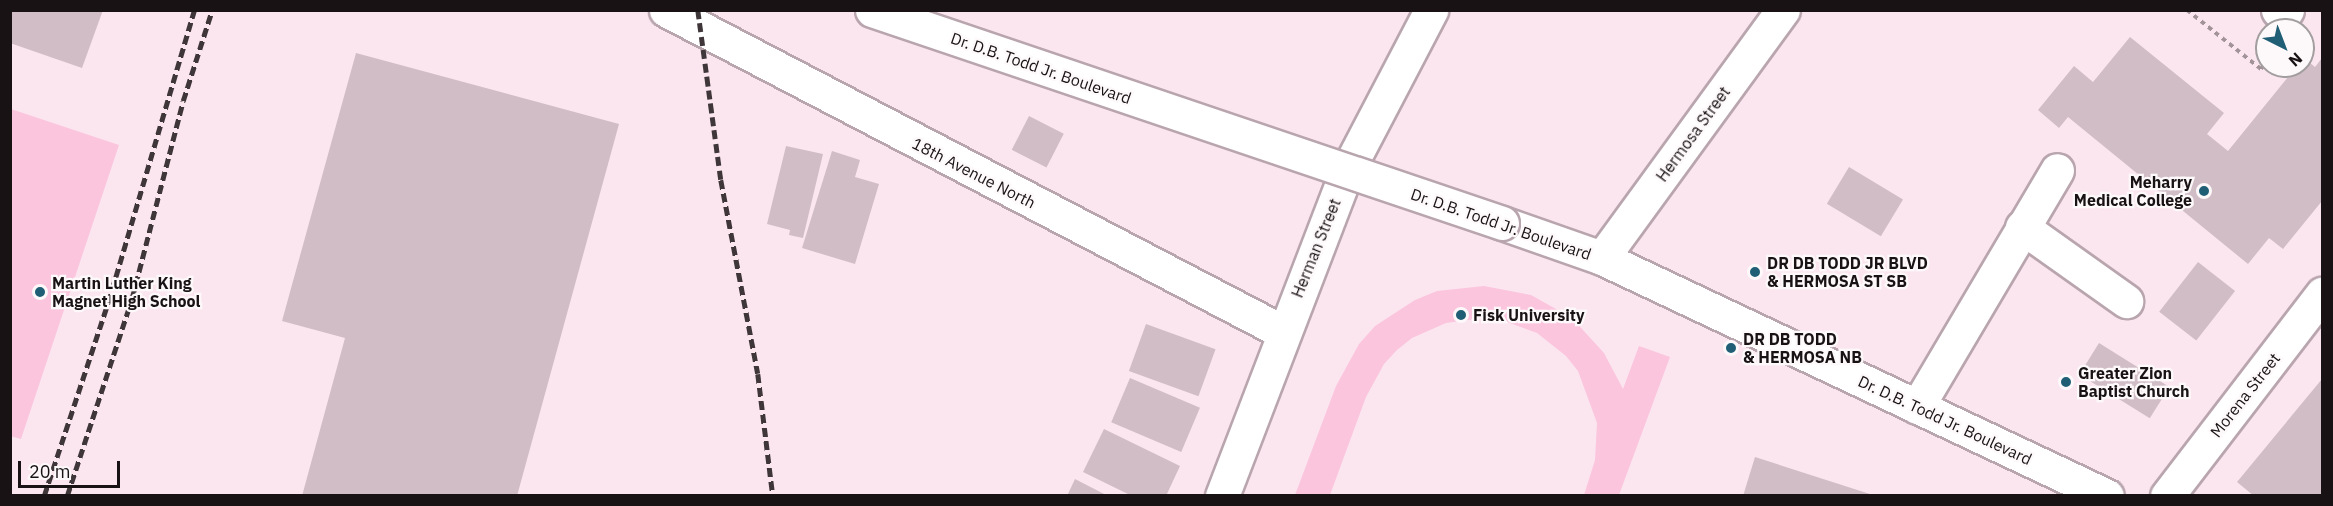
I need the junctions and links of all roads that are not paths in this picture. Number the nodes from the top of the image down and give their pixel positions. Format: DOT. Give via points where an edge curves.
graph roads {
  1 [pos="666,10"];
  2 [pos="872,10"];
  3 [pos="1431,10"];
  4 [pos="1783,10"];
  5 [pos="2278,10"];
  6 [pos="2287,10"];
  7 [pos="2057,170"];
  8 [pos="2022,227"];
  9 [pos="1602,258"];
  10 [pos="2322,294"];
  11 [pos="2126,301"];
  12 [pos="1283,332"];
  13 [pos="1917,407"];
  14 [pos="1222,495"];
  15 [pos="2107,495"];
  16 [pos="2167,495"];
  1 -- 12 [label="street, 18th Avenue North"];
  2 -- 9 [label="street, Dr. D.B. Todd Jr. Boulevard, bridge"];
  3 -- 12 [label="street, Herman Street" via="1347,171"];
  4 -- 9 [label="street, Hermosa Street"];
  5 -- 6 [label="street"];
  7 -- 8 [label="street"];
  8 -- 11 [label="street"];
  8 -- 13 [label="street"];
  9 -- 13 [label="street, Dr. D.B. Todd Jr. Boulevard"];
  10 -- 16 [label="street, Morena Street"];
  12 -- 14 [label="street, Herman Street"];
  13 -- 15 [label="street, Dr. D.B. Todd Jr. Boulevard"];
}
